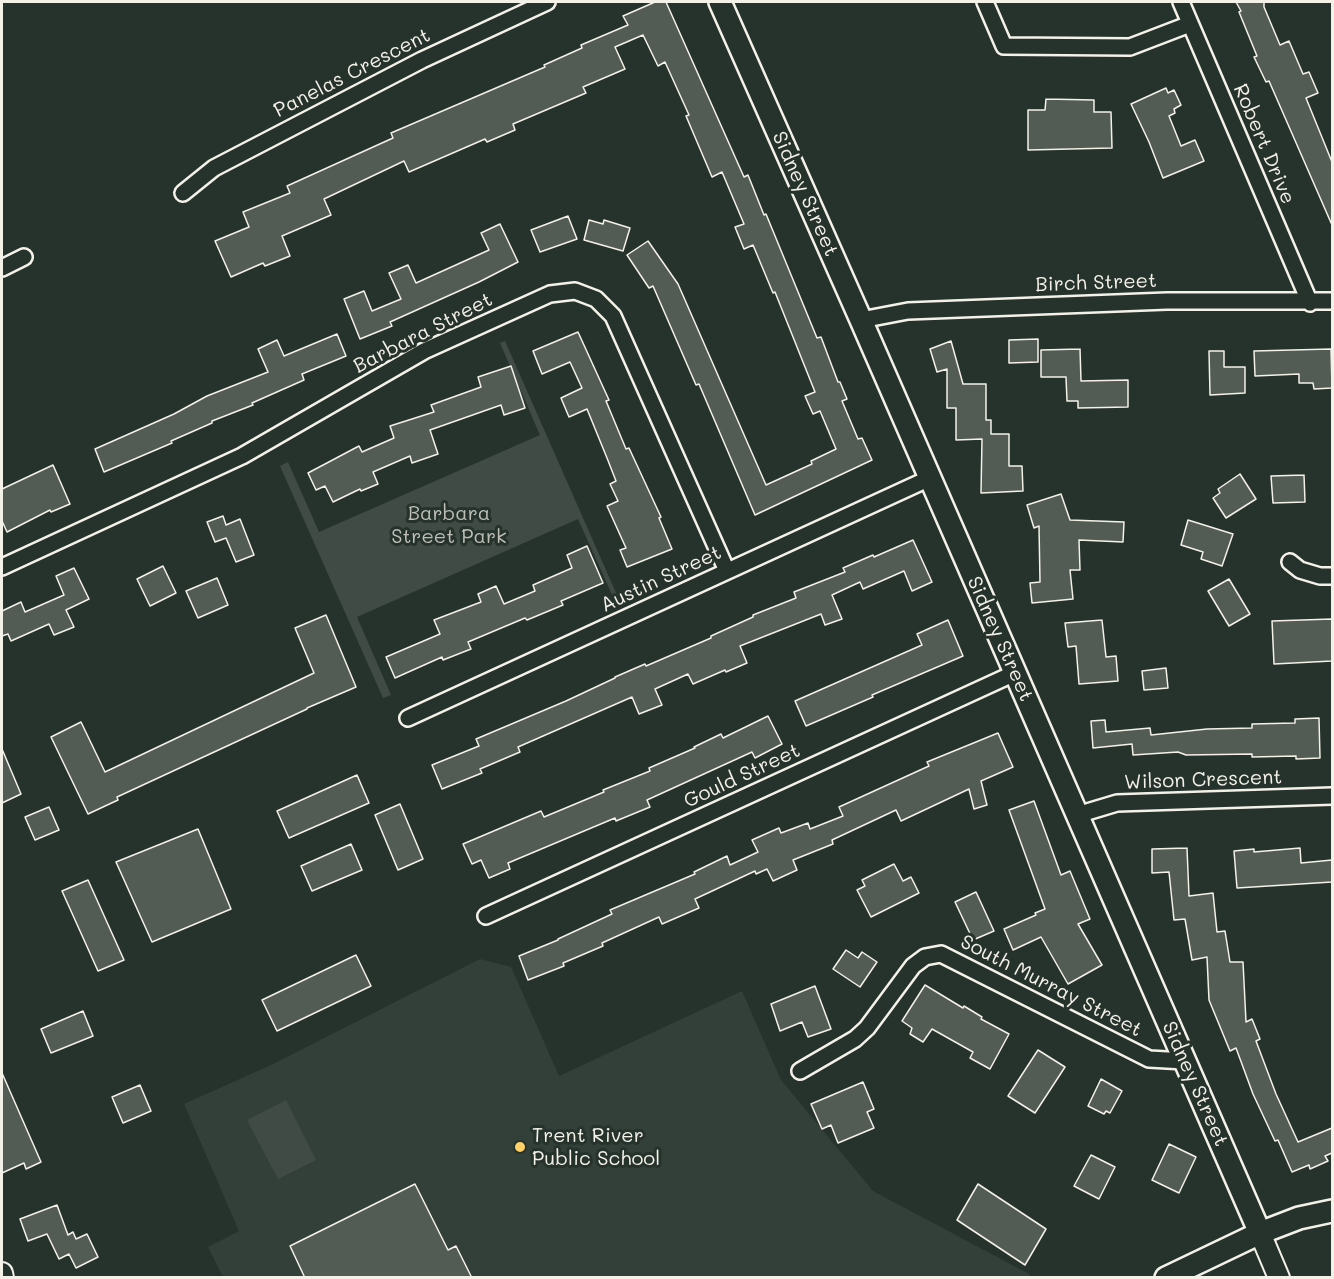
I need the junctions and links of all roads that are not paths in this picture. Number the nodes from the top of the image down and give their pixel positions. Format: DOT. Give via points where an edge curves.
graph roads {
  1 [pos="547,2"];
  2 [pos="720,2"];
  3 [pos="985,2"];
  4 [pos="1181,2"];
  5 [pos="1190,24"];
  6 [pos="183,194"];
  7 [pos="24,257"];
  8 [pos="2,268"];
  9 [pos="1332,301"];
  10 [pos="1310,303"];
  11 [pos="861,320"];
  12 [pos="930,478"];
  13 [pos="1290,562"];
  14 [pos="2,567"];
  15 [pos="728,571"];
  16 [pos="1332,576"];
  17 [pos="1015,673"];
  18 [pos="408,718"];
  19 [pos="1332,796"];
  20 [pos="1077,815"];
  21 [pos="486,916"];
  22 [pos="1185,1061"];
  23 [pos="800,1071"];
  24 [pos="1332,1211"];
  25 [pos="1260,1233"];
  26 [pos="2,1273"];
  27 [pos="3,1278"];
  28 [pos="1166,1278"];
  29 [pos="1279,1278"];
  1 -- 6 [label="street, Panelas Crescent" via="422,60 214,168"];
  2 -- 11 [label="main road, Sidney Street"];
  3 -- 5 [label="street" via="1004,46 1130,47"];
  4 -- 5 [label="street, Robert Drive"];
  5 -- 10 [label="street, Robert Drive"];
  7 -- 8 [label="street"];
  9 -- 10 [label="street, Birch Street"];
  10 -- 11 [label="street, Birch Street" via="1167,301 908,311"];
  11 -- 12 [label="main road, Sidney Street"];
  12 -- 15 [label="street, Austin Street"];
  12 -- 17 [label="main road, Sidney Street"];
  13 -- 16 [label="street" via="1300,570"];
  14 -- 15 [label="street, Barbara Street" via="242,456 424,351 550,294 575,291 596,299 613,316"];
  15 -- 18 [label="street, Austin Street"];
  17 -- 20 [label="main road, Sidney Street"];
  17 -- 21 [label="street, Gould Street"];
  19 -- 20 [label="street, Wilson Crescent" via="1117,803"];
  20 -- 22 [label="main road, Sidney Street"];
  22 -- 23 [label="street, South Murray Street" via="1149,1059 941,954 925,957 913,966 855,1039"];
  22 -- 25 [label="main road, Sidney Street"];
  24 -- 25 [label="main road"];
  25 -- 28 [label="main road"];
  25 -- 29 [label="street, Sidney Street"];
  26 -- 27 [label="street"];
}
